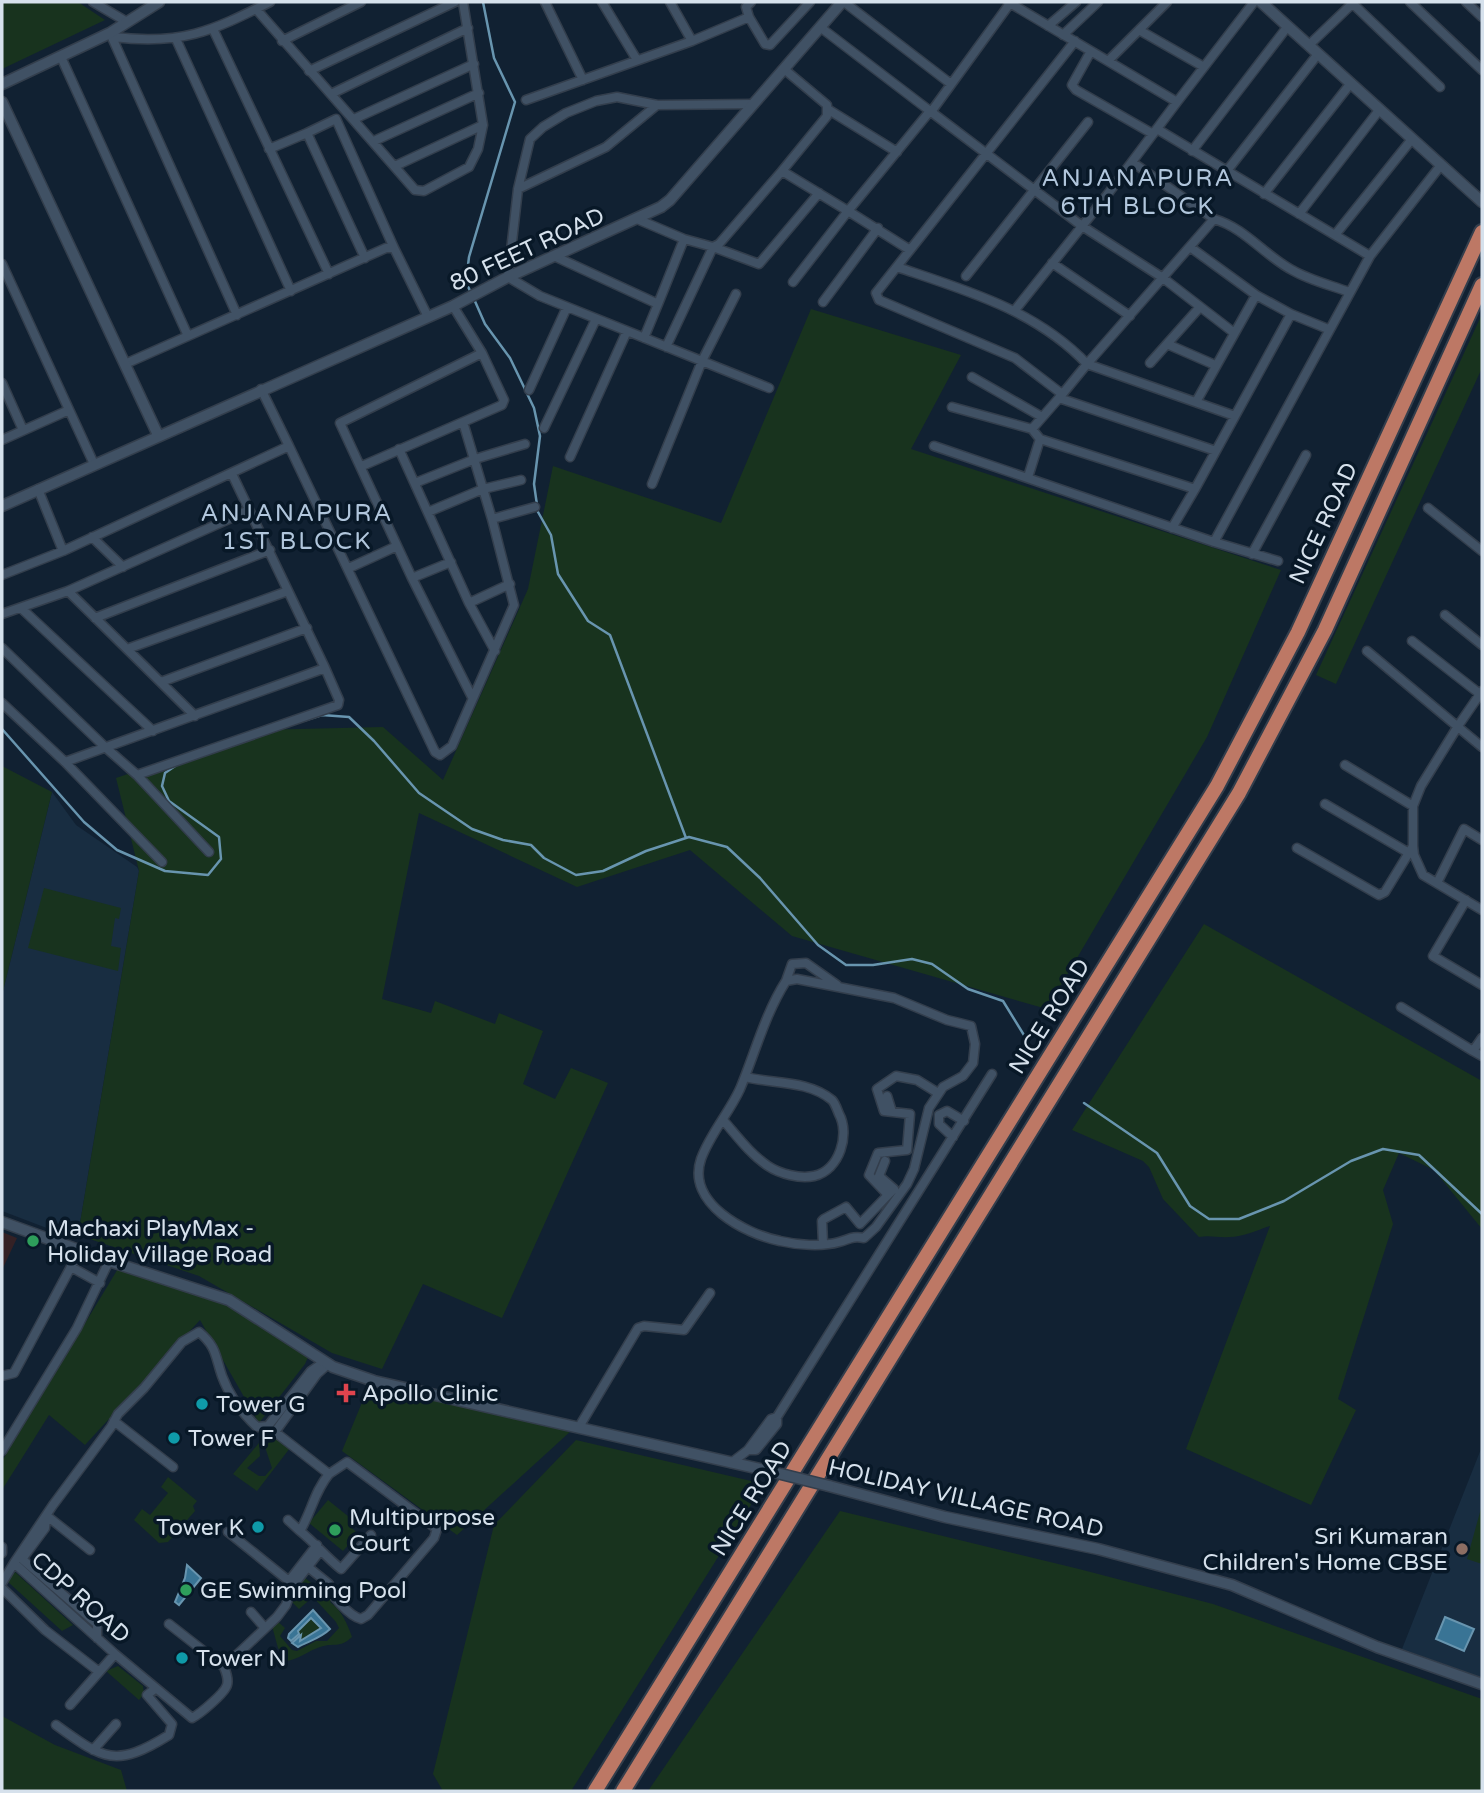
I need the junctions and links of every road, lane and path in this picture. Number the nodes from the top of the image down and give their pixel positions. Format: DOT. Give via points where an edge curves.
graph roads {
  1 [pos="93,2"];
  2 [pos="159,2"];
  3 [pos="270,2"];
  4 [pos="361,2"];
  5 [pos="455,2"];
  6 [pos="463,2"];
  7 [pos="544,2"];
  8 [pos="603,2"];
  9 [pos="670,2"];
  10 [pos="810,2"];
  11 [pos="843,2"];
  12 [pos="1009,2"];
  13 [pos="1076,2"];
  14 [pos="1097,2"];
  15 [pos="1167,2"];
  16 [pos="1254,2"];
  17 [pos="1261,2"];
  18 [pos="1410,2"];
  19 [pos="1466,2"];
  20 [pos="1353,3"];
  21 [pos="746,4"];
  22 [pos="256,9"];
  23 [pos="749,17"];
  24 [pos="1482,17"];
  25 [pos="127,23"];
  26 [pos="1048,26"];
  27 [pos="1288,26"];
  28 [pos="820,27"];
  29 [pos="468,28"];
  30 [pos="213,29"];
  31 [pos="1139,30"];
  32 [pos="1063,34"];
  33 [pos="111,35"];
  34 [pos="176,39"];
  35 [pos="282,41"];
  36 [pos="692,41"];
  37 [pos="1075,41"];
  38 [pos="1309,45"];
  39 [pos="1091,51"];
  40 [pos="1318,54"];
  41 [pos="61,57"];
  42 [pos="636,60"];
  43 [pos="1108,61"];
  44 [pos="474,64"];
  45 [pos="1204,67"];
  46 [pos="784,69"];
  47 [pos="1482,70"];
  48 [pos="310,71"];
  49 [pos="583,80"];
  50 [pos="1351,83"];
  51 [pos="2,84"];
  52 [pos="951,84"];
  53 [pos="1440,87"];
  54 [pos="479,93"];
  55 [pos="331,94"];
  56 [pos="526,100"];
  57 [pos="2,102"];
  58 [pos="1177,102"];
  59 [pos="753,104"];
  60 [pos="657,105"];
  61 [pos="1380,109"];
  62 [pos="829,110"];
  63 [pos="930,112"];
  64 [pos="5,115"];
  65 [pos="354,120"];
  66 [pos="1088,122"];
  67 [pos="483,125"];
  68 [pos="1155,132"];
  69 [pos="307,133"];
  70 [pos="1412,139"];
  71 [pos="374,141"];
  72 [pos="269,149"];
  73 [pos="1192,151"];
  74 [pos="897,152"];
  75 [pos="987,154"];
  76 [pos="1132,162"];
  77 [pos="1441,165"];
  78 [pos="395,166"];
  79 [pos="782,171"];
  80 [pos="1226,172"];
  81 [pos="518,189"];
  82 [pos="1035,190"];
  83 [pos="819,193"];
  84 [pos="1264,194"];
  85 [pos="1480,200"];
  86 [pos="848,211"];
  87 [pos="1299,214"];
  88 [pos="637,219"];
  89 [pos="1214,219"];
  90 [pos="1082,226"];
  91 [pos="878,228"];
  92 [pos="1482,232"];
  93 [pos="1335,235"];
  94 [pos="684,239"];
  95 [pos="713,247"];
  96 [pos="1190,247"];
  97 [pos="394,248"];
  98 [pos="910,250"];
  99 [pos="554,256"];
  100 [pos="1370,256"];
  101 [pos="365,258"];
  102 [pos="1052,263"];
  103 [pos="2,264"];
  104 [pos="897,267"];
  105 [pos="329,274"];
  106 [pos="966,276"];
  107 [pos="508,277"];
  108 [pos="1163,278"];
  109 [pos="793,282"];
  110 [pos="1482,285"];
  111 [pos="291,291"];
  112 [pos="1349,292"];
  113 [pos="736,295"];
  114 [pos="1255,295"];
  115 [pos="823,302"];
  116 [pos="658,303"];
  117 [pos="453,306"];
  118 [pos="568,307"];
  119 [pos="1200,307"];
  120 [pos="1015,310"];
  121 [pos="1292,314"];
  122 [pos="237,315"];
  123 [pos="1130,316"];
  124 [pos="428,317"];
  125 [pos="596,319"];
  126 [pos="1328,329"];
  127 [pos="627,331"];
  128 [pos="1233,331"];
  129 [pos="188,336"];
  130 [pos="644,338"];
  131 [pos="1167,344"];
  132 [pos="666,347"];
  133 [pos="482,354"];
  134 [pos="702,361"];
  135 [pos="1150,363"];
  136 [pos="125,364"];
  137 [pos="1087,364"];
  138 [pos="1215,365"];
  139 [pos="972,377"];
  140 [pos="2,383"];
  141 [pos="769,388"];
  142 [pos="261,390"];
  143 [pos="529,390"];
  144 [pos="1060,396"];
  145 [pos="1196,402"];
  146 [pos="953,407"];
  147 [pos="69,410"];
  148 [pos="1235,416"];
  149 [pos="1042,417"];
  150 [pos="463,422"];
  151 [pos="544,428"];
  152 [pos="1032,429"];
  153 [pos="23,430"];
  154 [pos="158,435"];
  155 [pos="1040,439"];
  156 [pos="2,440"];
  157 [pos="525,444"];
  158 [pos="289,446"];
  159 [pos="934,446"];
  160 [pos="399,449"];
  161 [pos="1216,451"];
  162 [pos="1306,455"];
  163 [pos="570,457"];
  164 [pos="475,459"];
  165 [pos="94,464"];
  166 [pos="362,466"];
  167 [pos="232,474"];
  168 [pos="1028,477"];
  169 [pos="521,480"];
  170 [pos="415,483"];
  171 [pos="652,484"];
  172 [pos="38,489"];
  173 [pos="483,489"];
  174 [pos="1195,489"];
  175 [pos="2,506"];
  176 [pos="535,507"];
  177 [pos="1428,508"];
  178 [pos="249,510"];
  179 [pos="428,512"];
  180 [pos="492,519"];
  181 [pos="1172,528"];
  182 [pos="92,537"];
  183 [pos="1214,542"];
  184 [pos="397,546"];
  185 [pos="270,550"];
  186 [pos="63,551"];
  187 [pos="1482,551"];
  188 [pos="1252,554"];
  189 [pos="1278,561"];
  190 [pos="451,562"];
  191 [pos="123,567"];
  192 [pos="349,568"];
  193 [pos="2,575"];
  194 [pos="412,578"];
  195 [pos="510,584"];
  196 [pos="68,591"];
  197 [pos="288,591"];
  198 [pos="469,603"];
  199 [pos="21,608"];
  200 [pos="2,614"];
  201 [pos="1445,614"];
  202 [pos="95,618"];
  203 [pos="307,628"];
  204 [pos="1412,640"];
  205 [pos="1482,645"];
  206 [pos="2,648"];
  207 [pos="127,649"];
  208 [pos="1367,651"];
  209 [pos="495,652"];
  210 [pos="325,668"];
  211 [pos="161,682"];
  212 [pos="1481,693"];
  213 [pos="472,697"];
  214 [pos="2,703"];
  215 [pos="195,716"];
  216 [pos="1458,726"];
  217 [pos="153,731"];
  218 [pos="105,747"];
  219 [pos="1482,747"];
  220 [pos="65,762"];
  221 [pos="1345,765"];
  222 [pos="136,775"];
  223 [pos="1325,804"];
  224 [pos="1413,806"];
  225 [pos="1482,840"];
  226 [pos="1297,848"];
  227 [pos="1411,849"];
  228 [pos="209,852"];
  229 [pos="162,862"];
  230 [pos="1437,883"];
  231 [pos="1466,900"];
  232 [pos="1482,910"];
  233 [pos="786,981"];
  234 [pos="1482,985"];
  235 [pos="840,988"];
  236 [pos="1401,1007"];
  237 [pos="1482,1038"];
  238 [pos="1473,1051"];
  239 [pos="1482,1056"];
  240 [pos="992,1074"];
  241 [pos="745,1077"];
  242 [pos="938,1093"];
  243 [pos="887,1096"];
  244 [pos="929,1108"];
  245 [pos="892,1112"];
  246 [pos="939,1115"];
  247 [pos="723,1120"];
  248 [pos="964,1121"];
  249 [pos="953,1137"];
  250 [pos="885,1161"];
  251 [pos="888,1195"];
  252 [pos="2,1222"];
  253 [pos="823,1243"];
  254 [pos="79,1250"];
  255 [pos="109,1261"];
  256 [pos="71,1267"];
  257 [pos="100,1283"];
  258 [pos="710,1293"];
  259 [pos="326,1363"];
  260 [pos="2,1376"];
  261 [pos="114,1420"];
  262 [pos="579,1427"];
  263 [pos="2,1451"];
  264 [pos="731,1463"];
  265 [pos="173,1467"];
  266 [pos="329,1474"];
  267 [pos="47,1516"];
  268 [pos="288,1520"];
  269 [pos="300,1531"];
  270 [pos="228,1532"];
  271 [pos="370,1535"];
  272 [pos="2,1547"];
  273 [pos="318,1548"];
  274 [pos="90,1550"];
  275 [pos="2,1553"];
  276 [pos="14,1563"];
  277 [pos="308,1567"];
  278 [pos="341,1569"];
  279 [pos="2,1583"];
  280 [pos="329,1584"];
  281 [pos="2,1588"];
  282 [pos="251,1612"];
  283 [pos="169,1624"];
  284 [pos="265,1628"];
  285 [pos="97,1638"];
  286 [pos="115,1654"];
  287 [pos="224,1667"];
  288 [pos="98,1671"];
  289 [pos="1482,1684"];
  290 [pos="156,1688"];
  291 [pos="70,1705"];
  292 [pos="116,1724"];
  293 [pos="56,1726"];
  294 [pos="93,1750"];
  295 [pos="595,1791"];
  296 [pos="623,1791"];
  1 -- 25 [label="street"];
  2 -- 25 [label="street"];
  3 -- 22 [label="street"];
  4 -- 35 [label="street"];
  5 -- 48 [label="street"];
  6 -- 29 [label="street"];
  7 -- 49 [label="street"];
  8 -- 42 [label="street"];
  9 -- 36 [label="street"];
  10 -- 23 [label="street" via="770,45"];
  11 -- 28 [label="street, 80 FEET ROAD"];
  11 -- 52 [label="street"];
  12 -- 26 [label="street"];
  12 -- 52 [label="street"];
  13 -- 26 [label="street"];
  14 -- 32 [label="street"];
  15 -- 31 [label="street"];
  16 -- 45 [label="street"];
  17 -- 27 [label="street"];
  18 -- 47 [label="street"];
  19 -- 24 [label="street"];
  20 -- 38 [label="street"];
  20 -- 53 [label="street"];
  21 -- 23 [label="street"];
  22 -- 30 [label="street"];
  22 -- 35 [label="street"];
  23 -- 36 [label="street"];
  25 -- 33 [label="street"];
  26 -- 32 [label="street"];
  27 -- 38 [label="street"];
  27 -- 73 [label="street"];
  28 -- 46 [label="street, 80 FEET ROAD"];
  28 -- 63 [label="street"];
  29 -- 44 [label="street"];
  29 -- 55 [label="street"];
  30 -- 34 [label="street"];
  30 -- 72 [label="street"];
  31 -- 43 [label="street"];
  31 -- 45 [label="street"];
  32 -- 37 [label="street"];
  33 -- 34 [label="street" via="135,40"];
  33 -- 41 [label="street"];
  33 -- 122 [label="street"];
  34 -- 111 [label="street"];
  35 -- 48 [label="street"];
  36 -- 42 [label="street"];
  37 -- 39 [label="street"];
  37 -- 75 [label="street"];
  38 -- 40 [label="street"];
  39 -- 43 [label="street"];
  39 -- 68 [label="street" via="1072,85"];
  40 -- 50 [label="street"];
  40 -- 80 [label="street"];
  41 -- 51 [label="street"];
  41 -- 129 [label="street"];
  42 -- 49 [label="street"];
  43 -- 58 [label="street"];
  44 -- 54 [label="street"];
  44 -- 65 [label="street"];
  45 -- 58 [label="street"];
  46 -- 59 [label="street, 80 FEET ROAD"];
  46 -- 62 [label="street"];
  48 -- 55 [label="street"];
  49 -- 56 [label="street"];
  50 -- 61 [label="street"];
  50 -- 84 [label="street"];
  52 -- 63 [label="street"];
  54 -- 67 [label="street"];
  54 -- 71 [label="street"];
  55 -- 65 [label="street"];
  57 -- 64 [label="street"];
  58 -- 68 [label="street"];
  59 -- 60 [label="street"];
  59 -- 88 [label="street, 80 FEET ROAD" via="670,200"];
  60 -- 81 [label="street" via="606,147"];
  60 -- 81 [label="street" via="617,97 566,113 530,139"];
  61 -- 70 [label="street"];
  61 -- 87 [label="street"];
  62 -- 74 [label="street"];
  62 -- 79 [label="street"];
  63 -- 74 [label="street"];
  63 -- 75 [label="street"];
  64 -- 136 [label="street"];
  65 -- 71 [label="street"];
  66 -- 82 [label="street"];
  67 -- 78 [label="street"];
  67 -- 78 [label="street" via="469,167 424,191 415,190"];
  68 -- 73 [label="street"];
  68 -- 76 [label="street"];
  69 -- 72 [label="street"];
  69 -- 97 [label="street" via="336,119"];
  69 -- 101 [label="street"];
  70 -- 77 [label="street"];
  70 -- 93 [label="street"];
  71 -- 78 [label="street"];
  72 -- 105 [label="street"];
  73 -- 80 [label="street"];
  74 -- 86 [label="street"];
  75 -- 82 [label="street"];
  75 -- 98 [label="street"];
  76 -- 89 [label="street"];
  76 -- 90 [label="street"];
  77 -- 85 [label="street"];
  77 -- 100 [label="street"];
  79 -- 83 [label="street"];
  79 -- 95 [label="street"];
  80 -- 84 [label="street"];
  81 -- 107 [label="street"];
  82 -- 90 [label="street"];
  82 -- 106 [label="street"];
  83 -- 86 [label="street"];
  83 -- 95 [label="street" via="759,264"];
  84 -- 87 [label="street"];
  86 -- 91 [label="street"];
  86 -- 109 [label="street"];
  87 -- 93 [label="street"];
  88 -- 94 [label="street"];
  88 -- 99 [label="street, 80 FEET ROAD"];
  89 -- 96 [label="street"];
  89 -- 112 [label="street" via="1226,222 1293,271"];
  90 -- 102 [label="street"];
  90 -- 108 [label="street"];
  91 -- 98 [label="street"];
  91 -- 115 [label="street"];
  92 -- 295 [label="highway, NICE ROAD" via="1298,632 1217,786"];
  93 -- 100 [label="street"];
  94 -- 95 [label="street"];
  94 -- 116 [label="street"];
  95 -- 132 [label="street"];
  96 -- 108 [label="street"];
  96 -- 114 [label="street"];
  97 -- 101 [label="street"];
  97 -- 124 [label="street"];
  98 -- 104 [label="street"];
  99 -- 107 [label="street, 80 FEET ROAD"];
  99 -- 116 [label="street"];
  100 -- 112 [label="street"];
  101 -- 105 [label="street"];
  102 -- 120 [label="street"];
  102 -- 123 [label="street"];
  103 -- 147 [label="street"];
  104 -- 120 [label="street"];
  104 -- 144 [label="street" via="876,293 879,300 1015,358"];
  105 -- 111 [label="street"];
  107 -- 117 [label="street, 80 FEET ROAD"];
  107 -- 118 [label="street"];
  108 -- 119 [label="street"];
  108 -- 123 [label="street"];
  110 -- 296 [label="highway, NICE ROAD" via="1325,630 1239,793"];
  111 -- 122 [label="street"];
  112 -- 126 [label="street"];
  113 -- 134 [label="street"];
  114 -- 121 [label="street"];
  114 -- 128 [label="street"];
  116 -- 130 [label="street"];
  117 -- 124 [label="street, 80 FEET ROAD"];
  117 -- 133 [label="street"];
  118 -- 125 [label="street"];
  118 -- 143 [label="street"];
  119 -- 128 [label="street"];
  119 -- 131 [label="street"];
  120 -- 137 [label="street"];
  121 -- 126 [label="street"];
  121 -- 148 [label="street"];
  122 -- 129 [label="street"];
  123 -- 137 [label="street"];
  124 -- 142 [label="street, 80 FEET ROAD"];
  125 -- 127 [label="street"];
  125 -- 151 [label="street"];
  126 -- 183 [label="street"];
  127 -- 130 [label="street"];
  127 -- 163 [label="street"];
  128 -- 138 [label="street"];
  129 -- 136 [label="street"];
  130 -- 132 [label="street"];
  131 -- 135 [label="street"];
  131 -- 138 [label="street"];
  132 -- 134 [label="street"];
  133 -- 150 [label="street" via="504,400"];
  133 -- 166 [label="street" via="340,423"];
  134 -- 141 [label="street"];
  134 -- 171 [label="street"];
  136 -- 154 [label="street"];
  137 -- 144 [label="street"];
  137 -- 145 [label="street"];
  138 -- 145 [label="street"];
  139 -- 149 [label="street"];
  140 -- 153 [label="street"];
  142 -- 154 [label="street, 80 FEET ROAD"];
  142 -- 158 [label="street"];
  144 -- 149 [label="street"];
  144 -- 161 [label="street"];
  145 -- 148 [label="street"];
  146 -- 152 [label="street"];
  147 -- 153 [label="street"];
  147 -- 165 [label="street"];
  148 -- 161 [label="street"];
  149 -- 152 [label="street"];
  150 -- 160 [label="street"];
  150 -- 164 [label="street"];
  152 -- 155 [label="street"];
  153 -- 156 [label="street"];
  154 -- 165 [label="street, 80 FEET ROAD"];
  155 -- 168 [label="street"];
  155 -- 174 [label="street"];
  157 -- 164 [label="street"];
  158 -- 167 [label="street"];
  158 -- 192 [label="street"];
  159 -- 168 [label="street"];
  160 -- 166 [label="street"];
  160 -- 170 [label="street"];
  161 -- 174 [label="street"];
  162 -- 188 [label="street"];
  164 -- 170 [label="street"];
  164 -- 173 [label="street"];
  165 -- 172 [label="street, 80 FEET ROAD"];
  166 -- 184 [label="street"];
  167 -- 178 [label="street"];
  167 -- 182 [label="street"];
  168 -- 181 [label="street"];
  169 -- 173 [label="street"];
  170 -- 179 [label="street"];
  172 -- 175 [label="street, 80 FEET ROAD"];
  172 -- 186 [label="street"];
  173 -- 179 [label="street"];
  173 -- 180 [label="street"];
  174 -- 181 [label="street"];
  176 -- 180 [label="street"];
  177 -- 187 [label="street"];
  178 -- 185 [label="street"];
  178 -- 191 [label="street"];
  179 -- 190 [label="street"];
  180 -- 195 [label="street"];
  181 -- 183 [label="street"];
  182 -- 186 [label="street"];
  182 -- 191 [label="street"];
  183 -- 188 [label="street"];
  184 -- 192 [label="street"];
  184 -- 194 [label="street"];
  185 -- 197 [label="street"];
  185 -- 202 [label="street"];
  186 -- 193 [label="street"];
  188 -- 189 [label="street"];
  190 -- 194 [label="street"];
  190 -- 198 [label="street"];
  191 -- 196 [label="street"];
  192 -- 213 [label="street" via="435,752 440,755 452,746"];
  194 -- 213 [label="street"];
  195 -- 198 [label="street"];
  195 -- 209 [label="street" via="514,605"];
  196 -- 199 [label="street"];
  196 -- 202 [label="street"];
  197 -- 203 [label="street"];
  197 -- 207 [label="street"];
  198 -- 209 [label="street"];
  199 -- 200 [label="street"];
  199 -- 217 [label="street"];
  201 -- 205 [label="street"];
  202 -- 207 [label="street"];
  203 -- 210 [label="street"];
  203 -- 211 [label="street"];
  204 -- 212 [label="street"];
  206 -- 218 [label="street"];
  207 -- 211 [label="street"];
  208 -- 216 [label="street"];
  209 -- 213 [label="street"];
  210 -- 215 [label="street"];
  210 -- 222 [label="street" via="338,705"];
  211 -- 215 [label="street"];
  212 -- 216 [label="street"];
  214 -- 220 [label="street"];
  215 -- 217 [label="street"];
  216 -- 219 [label="street"];
  216 -- 224 [label="street"];
  217 -- 218 [label="street"];
  218 -- 220 [label="street"];
  218 -- 222 [label="street"];
  220 -- 229 [label="street"];
  221 -- 224 [label="street"];
  222 -- 228 [label="street"];
  223 -- 227 [label="street"];
  224 -- 227 [label="street"];
  225 -- 230 [label="street" via="1464,829"];
  226 -- 227 [label="street" via="1379,895"];
  227 -- 230 [label="street" via="1423,875"];
  230 -- 231 [label="street"];
  231 -- 232 [label="street"];
  231 -- 234 [label="street" via="1433,956"];
  233 -- 235 [label="street"];
  233 -- 235 [label="street" via="792,964 806,963"];
  233 -- 241 [label="street"];
  235 -- 242 [label="street" via="894,998 971,1026 973,1063"];
  236 -- 238 [label="street"];
  237 -- 238 [label="street"];
  238 -- 239 [label="street"];
  240 -- 248 [label="street"];
  241 -- 247 [label="street"];
  241 -- 247 [label="street" via="793,1082 833,1101 842,1120 840,1151 833,1163 813,1176 786,1174 768,1166"];
  242 -- 244 [label="street"];
  242 -- 245 [label="street" via="917,1080 896,1076 877,1089 882,1108"];
  243 -- 245 [label="street"];
  244 -- 246 [label="street"];
  244 -- 253 [label="street" via="914,1169 876,1227 864,1238"];
  245 -- 251 [label="street" via="910,1114 907,1150 878,1153 869,1175"];
  246 -- 248 [label="street" via="947,1111"];
  246 -- 249 [label="street" via="939,1124"];
  247 -- 253 [label="street" via="701,1160 703,1194 722,1214 746,1229 780,1241"];
  248 -- 249 [label="street"];
  249 -- 264 [label="street" via="776,1417"];
  250 -- 251 [label="street" via="879,1175 894,1189"];
  251 -- 253 [label="street" via="860,1224 846,1207 824,1219"];
  252 -- 254 [label="street, HOLIDAY VILLAGE ROAD"];
  254 -- 255 [label="street, HOLIDAY VILLAGE ROAD"];
  254 -- 256 [label="street"];
  255 -- 257 [label="street"];
  255 -- 259 [label="street, HOLIDAY VILLAGE ROAD" via="240,1305"];
  256 -- 257 [label="street"];
  256 -- 260 [label="street" via="14,1373"];
  257 -- 263 [label="street"];
  258 -- 262 [label="street" via="684,1330 638,1328"];
  259 -- 261 [label="street, CDP ROAD" via="311,1371 268,1426 257,1427 231,1394 216,1352 199,1332 182,1342"];
  259 -- 262 [label="street, HOLIDAY VILLAGE ROAD" via="374,1381"];
  259 -- 266 [label="street" via="275,1432"];
  261 -- 265 [label="street"];
  261 -- 267 [label="street, CDP ROAD"];
  262 -- 264 [label="street, HOLIDAY VILLAGE ROAD"];
  264 -- 289 [label="street, HOLIDAY VILLAGE ROAD, bridge" via="1232,1585 1377,1647"];
  266 -- 269 [label="street" via="317,1488"];
  266 -- 280 [label="street" via="347,1461 437,1529 434,1538 361,1619 331,1595"];
  267 -- 274 [label="street"];
  267 -- 276 [label="street, CDP ROAD"];
  267 -- 285 [label="street" via="45,1528 22,1559 97,1624"];
  268 -- 269 [label="street"];
  269 -- 273 [label="street"];
  270 -- 273 [label="street" via="289,1581"];
  271 -- 278 [label="street"];
  272 -- 275 [label="street"];
  273 -- 277 [label="street"];
  273 -- 278 [label="street"];
  276 -- 279 [label="street"];
  276 -- 285 [label="street, CDP ROAD"];
  277 -- 280 [label="street"];
  277 -- 284 [label="street" via="292,1587 286,1605"];
  278 -- 280 [label="street"];
  281 -- 288 [label="street" via="45,1630"];
  282 -- 284 [label="street"];
  283 -- 287 [label="street"];
  284 -- 287 [label="street"];
  285 -- 286 [label="street, CDP ROAD"];
  286 -- 288 [label="street"];
  286 -- 290 [label="street, CDP ROAD"];
  287 -- 290 [label="street, CDP ROAD" via="227,1688 192,1718"];
  288 -- 291 [label="street"];
  290 -- 294 [label="street" via="147,1695 172,1724 169,1735 124,1757"];
  292 -- 294 [label="street"];
  293 -- 294 [label="street"];
}
